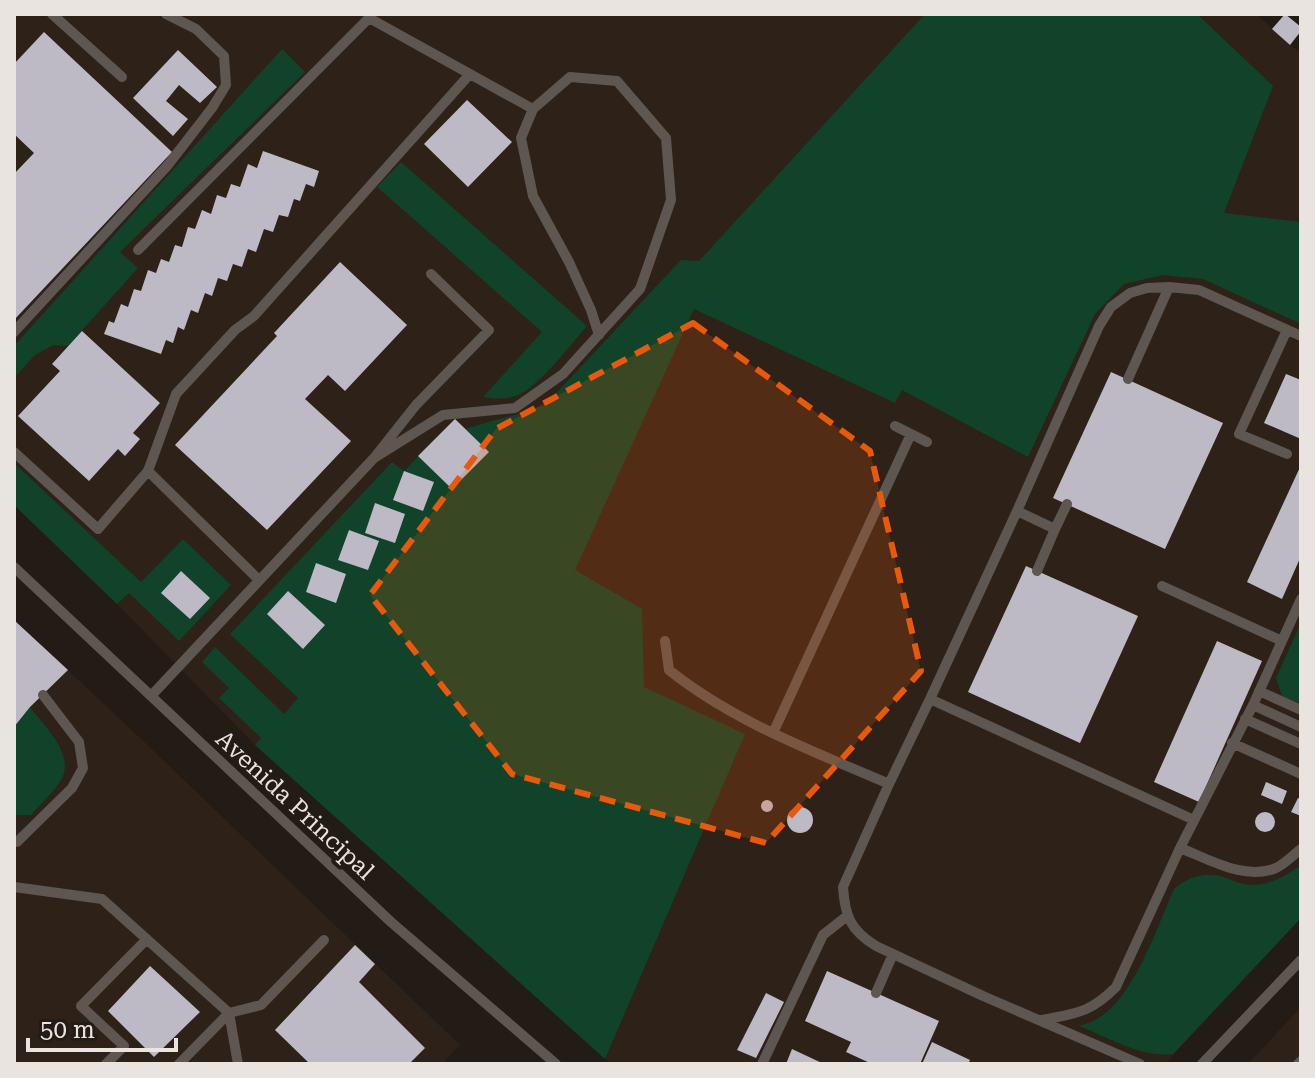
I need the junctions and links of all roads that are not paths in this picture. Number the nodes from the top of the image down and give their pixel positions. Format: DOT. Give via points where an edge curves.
graph roads {
  1 [pos="52,14"];
  2 [pos="166,14"];
  3 [pos="470,74"];
  4 [pos="122,77"];
  5 [pos="533,109"];
  6 [pos="138,250"];
  7 [pos="431,274"];
  8 [pos="1169,287"];
  9 [pos="1287,330"];
  10 [pos="14,332"];
  11 [pos="599,335"];
  12 [pos="1301,336"];
  13 [pos="1128,379"];
  14 [pos="895,426"];
  15 [pos="911,434"];
  16 [pos="927,442"];
  17 [pos="14,452"];
  18 [pos="1287,454"];
  19 [pos="374,458"];
  20 [pos="148,471"];
  21 [pos="1067,504"];
  22 [pos="1017,511"];
  23 [pos="1055,529"];
  24 [pos="14,567"];
  25 [pos="1037,571"];
  26 [pos="259,580"];
  27 [pos="1162,586"];
  28 [pos="1301,599"];
  29 [pos="665,641"];
  30 [pos="1282,641"];
  31 [pos="1259,691"];
  32 [pos="43,695"];
  33 [pos="151,696"];
  34 [pos="930,699"];
  35 [pos="1253,705"];
  36 [pos="1301,710"];
  37 [pos="1245,719"];
  38 [pos="1301,727"];
  39 [pos="773,733"];
  40 [pos="1232,743"];
  41 [pos="1301,744"];
  42 [pos="1301,774"];
  43 [pos="889,784"];
  44 [pos="1194,820"];
  45 [pos="15,842"];
  46 [pos="1180,848"];
  47 [pos="1301,849"];
  48 [pos="14,887"];
  49 [pos="847,916"];
  50 [pos="147,939"];
  51 [pos="324,940"];
  52 [pos="893,954"];
  53 [pos="1301,960"];
  54 [pos="876,993"];
  55 [pos="229,1013"];
  56 [pos="1039,1020"];
  57 [pos="106,1064"];
  58 [pos="179,1064"];
  59 [pos="238,1064"];
  60 [pos="556,1064"];
  61 [pos="762,1064"];
  62 [pos="1140,1064"];
  63 [pos="1202,1064"];
  1 -- 4 [label="lane"];
  2 -- 10 [label="lane" via="196,29 224,56 226,85 168,165"];
  3 -- 5 [label="lane"];
  3 -- 6 [label="lane" via="369,18"];
  3 -- 20 [label="lane" via="254,316 176,394"];
  5 -- 11 [label="lane" via="521,138 533,196 569,262"];
  5 -- 11 [label="lane" via="570,77 617,81 666,138 671,200 640,289"];
  7 -- 19 [label="lane" via="489,330 416,405"];
  8 -- 9 [label="lane" via="1199,290"];
  8 -- 13 [label="lane"];
  8 -- 22 [label="lane" via="1130,293 1111,307"];
  9 -- 12 [label="lane"];
  9 -- 18 [label="lane" via="1239,434"];
  11 -- 19 [label="lane" via="563,374 515,408 443,415"];
  14 -- 15 [label="lane"];
  15 -- 16 [label="lane"];
  15 -- 39 [label="lane"];
  17 -- 20 [label="lane" via="98,529"];
  19 -- 26 [label="lane"];
  20 -- 26 [label="lane"];
  21 -- 23 [label="lane"];
  22 -- 23 [label="lane"];
  22 -- 34 [label="lane"];
  23 -- 25 [label="lane"];
  24 -- 33 [label="lane, Avenida Principal"];
  26 -- 33 [label="lane"];
  27 -- 30 [label="lane"];
  28 -- 30 [label="lane"];
  29 -- 39 [label="lane" via="669,670"];
  30 -- 31 [label="lane"];
  31 -- 35 [label="lane"];
  31 -- 36 [label="lane"];
  32 -- 45 [label="lane" via="79,742 83,768 72,788"];
  33 -- 60 [label="lane, Avenida Principal" via="391,922"];
  34 -- 43 [label="lane"];
  34 -- 44 [label="lane"];
  35 -- 37 [label="lane"];
  35 -- 38 [label="lane"];
  37 -- 40 [label="lane"];
  37 -- 41 [label="lane"];
  39 -- 43 [label="lane"];
  40 -- 42 [label="lane"];
  40 -- 44 [label="lane"];
  43 -- 49 [label="lane" via="843,887"];
  44 -- 46 [label="lane"];
  46 -- 47 [label="lane" via="1252,873 1278,867"];
  46 -- 56 [label="lane" via="1116,987 1078,1013"];
  48 -- 50 [label="lane" via="102,899"];
  49 -- 52 [label="lane" via="860,936"];
  49 -- 61 [label="lane" via="823,935"];
  50 -- 55 [label="lane"];
  50 -- 57 [label="lane" via="81,1006 124,1046"];
  51 -- 55 [label="lane" via="261,1005"];
  52 -- 54 [label="lane"];
  52 -- 56 [label="lane"];
  53 -- 63 [label="lane"];
  55 -- 58 [label="lane"];
  55 -- 59 [label="lane"];
  56 -- 62 [label="lane"];
}
